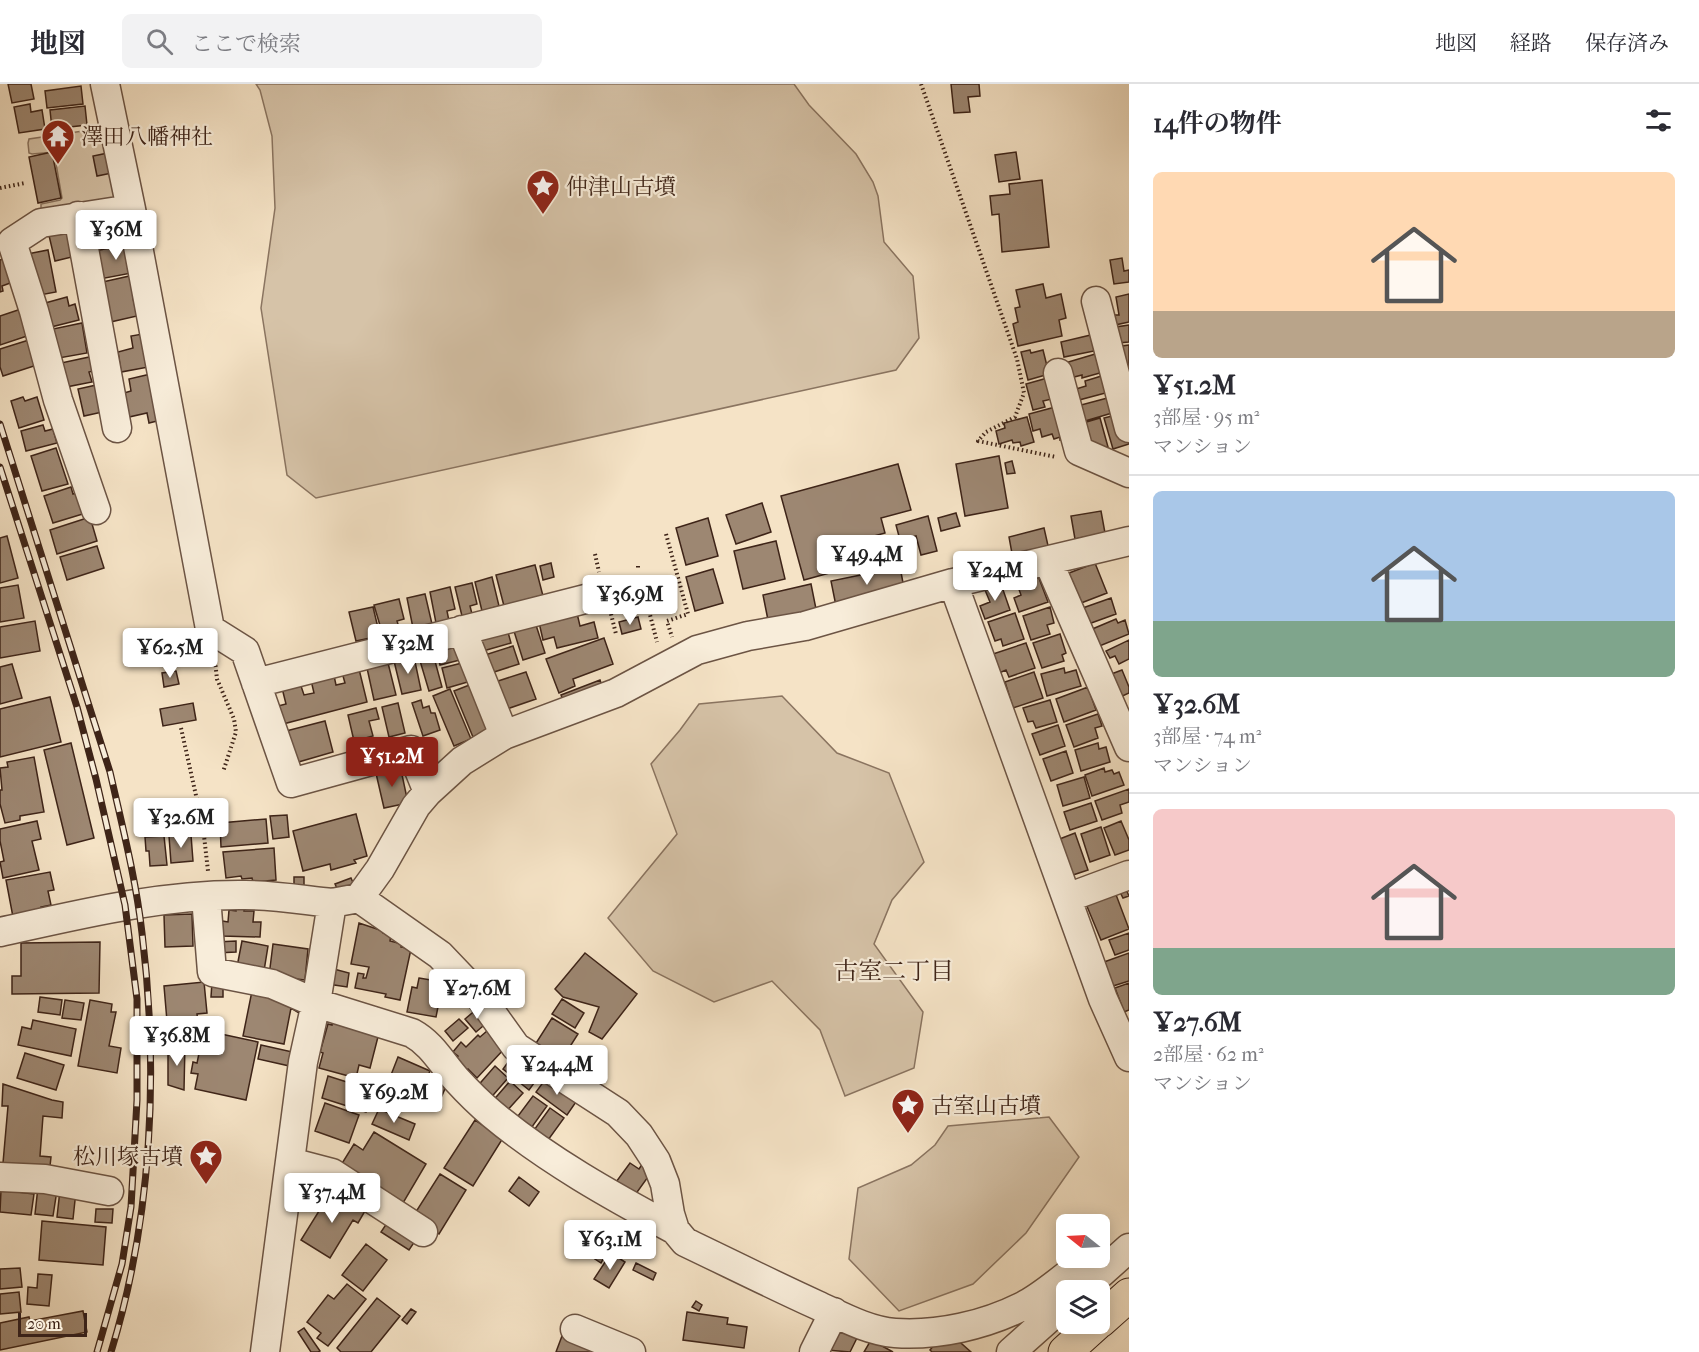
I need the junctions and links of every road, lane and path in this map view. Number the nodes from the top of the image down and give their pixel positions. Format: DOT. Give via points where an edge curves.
graph roads {
  1 [pos="105,84"];
  2 [pos="921,84"];
  3 [pos="25,183"];
  4 [pos="0,188"];
  5 [pos="131,209"];
  6 [pos="78,216"];
  7 [pos="1096,301"];
  8 [pos="1058,373"];
  9 [pos="117,428"];
  10 [pos="1129,428"];
  11 [pos="1079,452"];
  12 [pos="1129,472"];
  13 [pos="96,510"];
  14 [pos="666,534"];
  15 [pos="1129,541"];
  16 [pos="1048,561"];
  17 [pos="953,583"];
  18 [pos="597,596"];
  19 [pos="210,629"];
  20 [pos="462,630"];
  21 [pos="679,660"];
  22 [pos="256,683"];
  23 [pos="181,728"];
  24 [pos="504,735"];
  25 [pos="1129,747"];
  26 [pos="223,772"];
  27 [pos="428,792"];
  28 [pos="1129,875"];
  29 [pos="208,888"];
  30 [pos="1066,898"];
  31 [pos="345,901"];
  32 [pos="0,932"];
  33 [pos="316,1003"];
  34 [pos="1129,1057"];
  35 [pos="290,1162"];
  36 [pos="0,1177"];
  37 [pos="109,1191"];
  38 [pos="675,1230"];
  39 [pos="423,1232"];
  40 [pos="1087,1268"];
  41 [pos="1099,1268"];
  42 [pos="1090,1280"];
  43 [pos="1129,1295"];
  44 [pos="834,1312"];
  45 [pos="1056,1312"];
  46 [pos="1110,1312"];
  47 [pos="575,1329"];
  48 [pos="892,1333"];
  49 [pos="1085,1334"];
  50 [pos="266,1352"];
  51 [pos="631,1352"];
  52 [pos="814,1352"];
  53 [pos="918,1352"];
  54 [pos="1011,1352"];
  55 [pos="1065,1352"];
  1 -- 5 [label="street"];
  2 -- 11 [label="path" via="988,271 1023,384 1024,393 1015,417 986,432 978,441 1056,457"];
  3 -- 4 [label="path"];
  5 -- 6 [label="street"];
  5 -- 19 [label="street"];
  6 -- 9 [label="street"];
  6 -- 13 [label="street" via="41,223 12,242 58,400"];
  7 -- 10 [label="street"];
  8 -- 11 [label="street"];
  11 -- 12 [label="street"];
  14 -- 21 [label="path" via="688,614 667,621"];
  15 -- 16 [label="street"];
  16 -- 17 [label="street"];
  16 -- 25 [label="street"];
  17 -- 21 [label="street" via="805,626 697,650"];
  17 -- 30 [label="street"];
  18 -- 20 [label="street"];
  19 -- 22 [label="street" via="245,651"];
  19 -- 26 [label="path" via="217,679 236,732"];
  20 -- 22 [label="street"];
  20 -- 24 [label="street"];
  21 -- 24 [label="street" via="616,693"];
  22 -- 27 [label="street" via="291,783 411,750"];
  23 -- 29 [label="path" via="203,827"];
  24 -- 27 [label="street" via="462,761"];
  27 -- 31 [label="street" via="380,869"];
  28 -- 30 [label="street"];
  29 -- 31 [label="street" via="244,895"];
  29 -- 32 [label="street"];
  29 -- 33 [label="street" via="212,972 272,984"];
  30 -- 34 [label="street"];
  31 -- 33 [label="street"];
  31 -- 38 [label="street" via="440,955 481,998 516,1047 618,1113 656,1161"];
  33 -- 35 [label="street" via="303,1062"];
  33 -- 38 [label="street" via="424,1040 492,1114 547,1155"];
  35 -- 39 [label="street" via="332,1173"];
  35 -- 50 [label="street"];
  36 -- 37 [label="street" via="45,1179"];
  38 -- 44 [label="street" via="685,1242"];
  40 -- 48 [label="street" via="996,1318 953,1329"];
  41 -- 42 [label="street"];
  43 -- 46 [label="highway"];
  44 -- 48 [label="street"];
  44 -- 52 [label="street"];
  45 -- 54 [label="street"];
  47 -- 51 [label="street"];
  48 -- 53 [label="street"];
  49 -- 55 [label="highway"];
}
